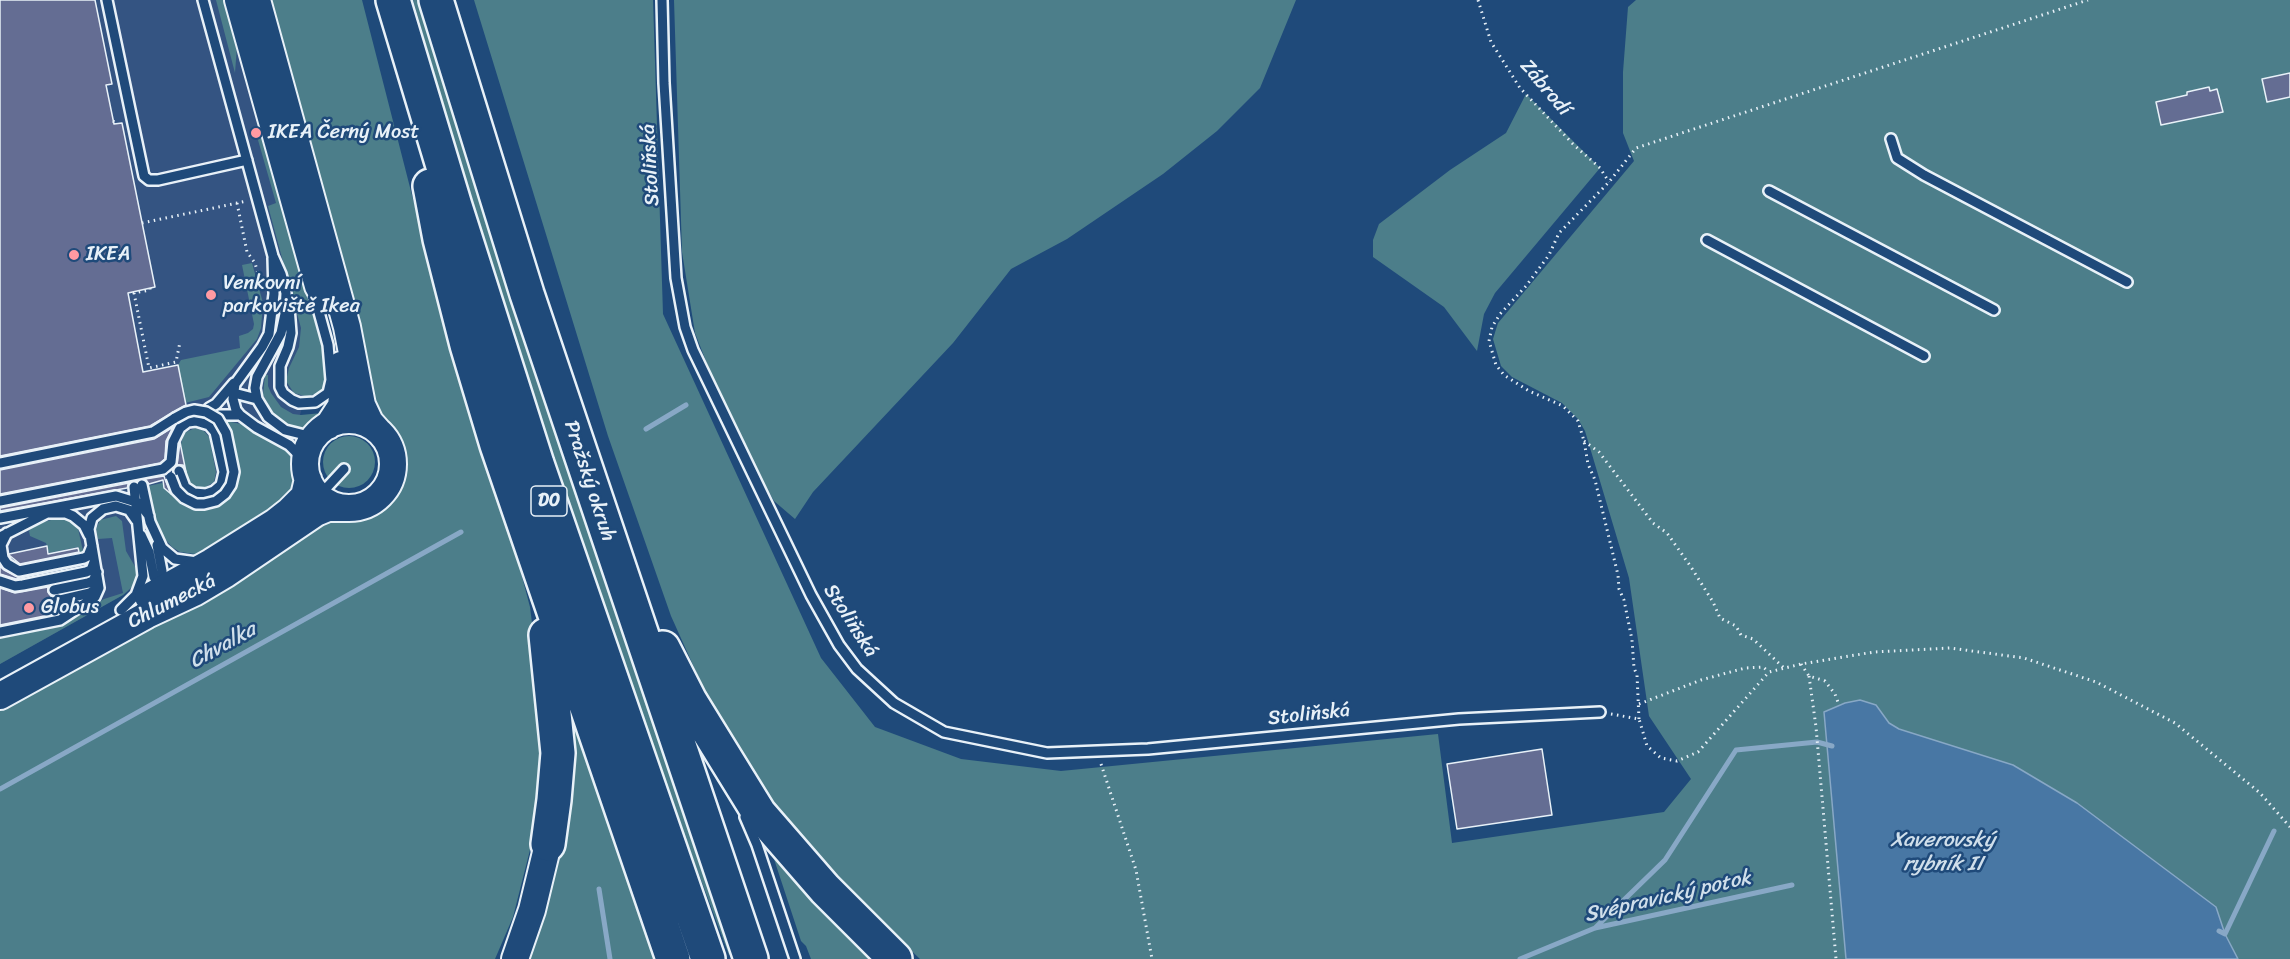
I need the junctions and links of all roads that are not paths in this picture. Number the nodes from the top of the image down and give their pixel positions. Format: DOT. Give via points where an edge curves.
graph roads {
  1 [pos="107,0"];
  2 [pos="203,0"];
  3 [pos="238,0"];
  4 [pos="257,0"];
  5 [pos="393,0"];
  6 [pos="436,0"];
  7 [pos="662,0"];
  8 [pos="404,38"];
  9 [pos="1891,139"];
  10 [pos="246,160"];
  11 [pos="1769,191"];
  12 [pos="1707,240"];
  13 [pos="273,256"];
  14 [pos="2127,282"];
  15 [pos="318,286"];
  16 [pos="286,293"];
  17 [pos="1994,309"];
  18 [pos="1924,356"];
  19 [pos="230,392"];
  20 [pos="257,399"];
  21 [pos="209,408"];
  22 [pos="219,415"];
  23 [pos="240,415"];
  24 [pos="325,428"];
  25 [pos="378,431"];
  26 [pos="0,463"];
  27 [pos="344,469"];
  28 [pos="179,471"];
  29 [pos="171,477"];
  30 [pos="311,482"];
  31 [pos="0,501"];
  32 [pos="135,501"];
  33 [pos="64,505"];
  34 [pos="342,508"];
  35 [pos="25,513"];
  36 [pos="47,513"];
  37 [pos="149,516"];
  38 [pos="0,518"];
  39 [pos="136,522"];
  40 [pos="4,535"];
  41 [pos="155,535"];
  42 [pos="608,537"];
  43 [pos="91,542"];
  44 [pos="94,560"];
  45 [pos="211,562"];
  46 [pos="538,567"];
  47 [pos="97,572"];
  48 [pos="0,581"];
  49 [pos="99,583"];
  50 [pos="54,590"];
  51 [pos="162,590"];
  52 [pos="194,593"];
  53 [pos="56,601"];
  54 [pos="121,610"];
  55 [pos="147,615"];
  56 [pos="0,632"];
  57 [pos="0,677"];
  58 [pos="0,696"];
  59 [pos="1600,712"];
  60 [pos="715,743"];
  61 [pos="736,794"];
  62 [pos="740,804"];
  63 [pos="548,844"];
  64 [pos="515,959"];
  65 [pos="673,959"];
  66 [pos="708,959"];
  67 [pos="751,959"];
  68 [pos="795,959"];
  69 [pos="896,959"];
  1 -- 10 [label="lane" via="144,176 158,180"];
  2 -- 10 [label="lane"];
  3 -- 15 [label="main road"];
  4 -- 25 [label="main road" via="348,327 362,405"];
  5 -- 8 [label="highway, D0"];
  6 -- 42 [label="highway, Pražský okruh / D0" via="527,294"];
  7 -- 59 [label="lane, Stoliňská" via="676,278 685,327 833,635 858,669 894,703 944,732 1047,753 1148,749 1459,719"];
  8 -- 46 [label="highway" via="440,239 470,356"];
  8 -- 66 [label="highway, D0" via="544,484"];
  9 -- 14 [label="lane" via="1897,159"];
  10 -- 13 [label="lane"];
  11 -- 17 [label="lane"];
  12 -- 18 [label="lane"];
  13 -- 16 [label="lane"];
  13 -- 19 [label="lane" via="269,334"];
  15 -- 16 [label="lane" via="317,305 328,345 331,380 328,393 315,402 299,403 280,387 278,372 291,333"];
  15 -- 24 [label="main road" via="333,326 343,381 341,406"];
  16 -- 20 [label="lane" via="281,333 257,377"];
  19 -- 20 [label="lane"];
  19 -- 21 [label="lane"];
  19 -- 23 [label="lane"];
  20 -- 24 [label="lane" via="268,417 285,430 305,435"];
  22 -- 23 [label="lane"];
  23 -- 30 [label="lane" via="289,445 299,455"];
  24 -- 25 [label="main road" via="341,421 354,421"];
  24 -- 30 [label="main road" via="310,446 306,459"];
  25 -- 34 [label="main road" via="392,454 389,484 370,502"];
  26 -- 29 [label="lane, bridge" via="153,432 194,410 218,419 226,433 234,472 225,494 216,501 196,504 176,490"];
  27 -- 30 [label="lane"];
  28 -- 31 [label="lane" via="185,487 197,494 214,491 221,485 224,472 214,429 206,423 188,422 180,428 171,462 163,469"];
  30 -- 34 [label="main road" via="329,503"];
  30 -- 45 [label="main road, Chlumecká" via="290,511"];
  32 -- 33 [label="lane" via="116,495"];
  32 -- 37 [label="lane"];
  32 -- 37 [label="lane" via="138,486"];
  32 -- 39 [label="lane"];
  33 -- 35 [label="lane"];
  33 -- 36 [label="lane"];
  34 -- 52 [label="main road, Chlumecká" via="316,513"];
  35 -- 36 [label="lane"];
  35 -- 38 [label="lane"];
  36 -- 40 [label="lane"];
  36 -- 43 [label="lane" via="73,516 84,525"];
  37 -- 41 [label="lane"];
  39 -- 43 [label="lane" via="129,510 103,509 92,518"];
  39 -- 51 [label="lane"];
  39 -- 54 [label="lane" via="142,581 136,595"];
  40 -- 43 [label="lane" via="3,558 18,571 84,558"];
  41 -- 45 [label="lane" via="175,560"];
  41 -- 51 [label="lane"];
  42 -- 60 [label="highway" via="675,673"];
  42 -- 67 [label="highway, Pražský okruh / D0"];
  43 -- 44 [label="lane"];
  44 -- 47 [label="lane"];
  44 -- 48 [label="lane" via="86,572 15,586"];
  45 -- 51 [label="main road, Chlumecká"];
  46 -- 63 [label="highway" via="558,753"];
  46 -- 65 [label="highway"];
  47 -- 49 [label="lane"];
  47 -- 50 [label="lane" via="93,581"];
  49 -- 53 [label="lane" via="90,593"];
  49 -- 56 [label="lane" via="95,597 60,620"];
  51 -- 52 [label="lane" via="179,596"];
  51 -- 54 [label="main road, Chlumecká"];
  51 -- 55 [label="lane"];
  52 -- 55 [label="main road, Chlumecká"];
  54 -- 57 [label="main road, Chlumecká"];
  55 -- 58 [label="main road, Chlumecká"];
  60 -- 61 [label="lane"];
  60 -- 69 [label="highway" via="759,813 825,890"];
  62 -- 68 [label="lane"];
  63 -- 64 [label="main road"];
}
